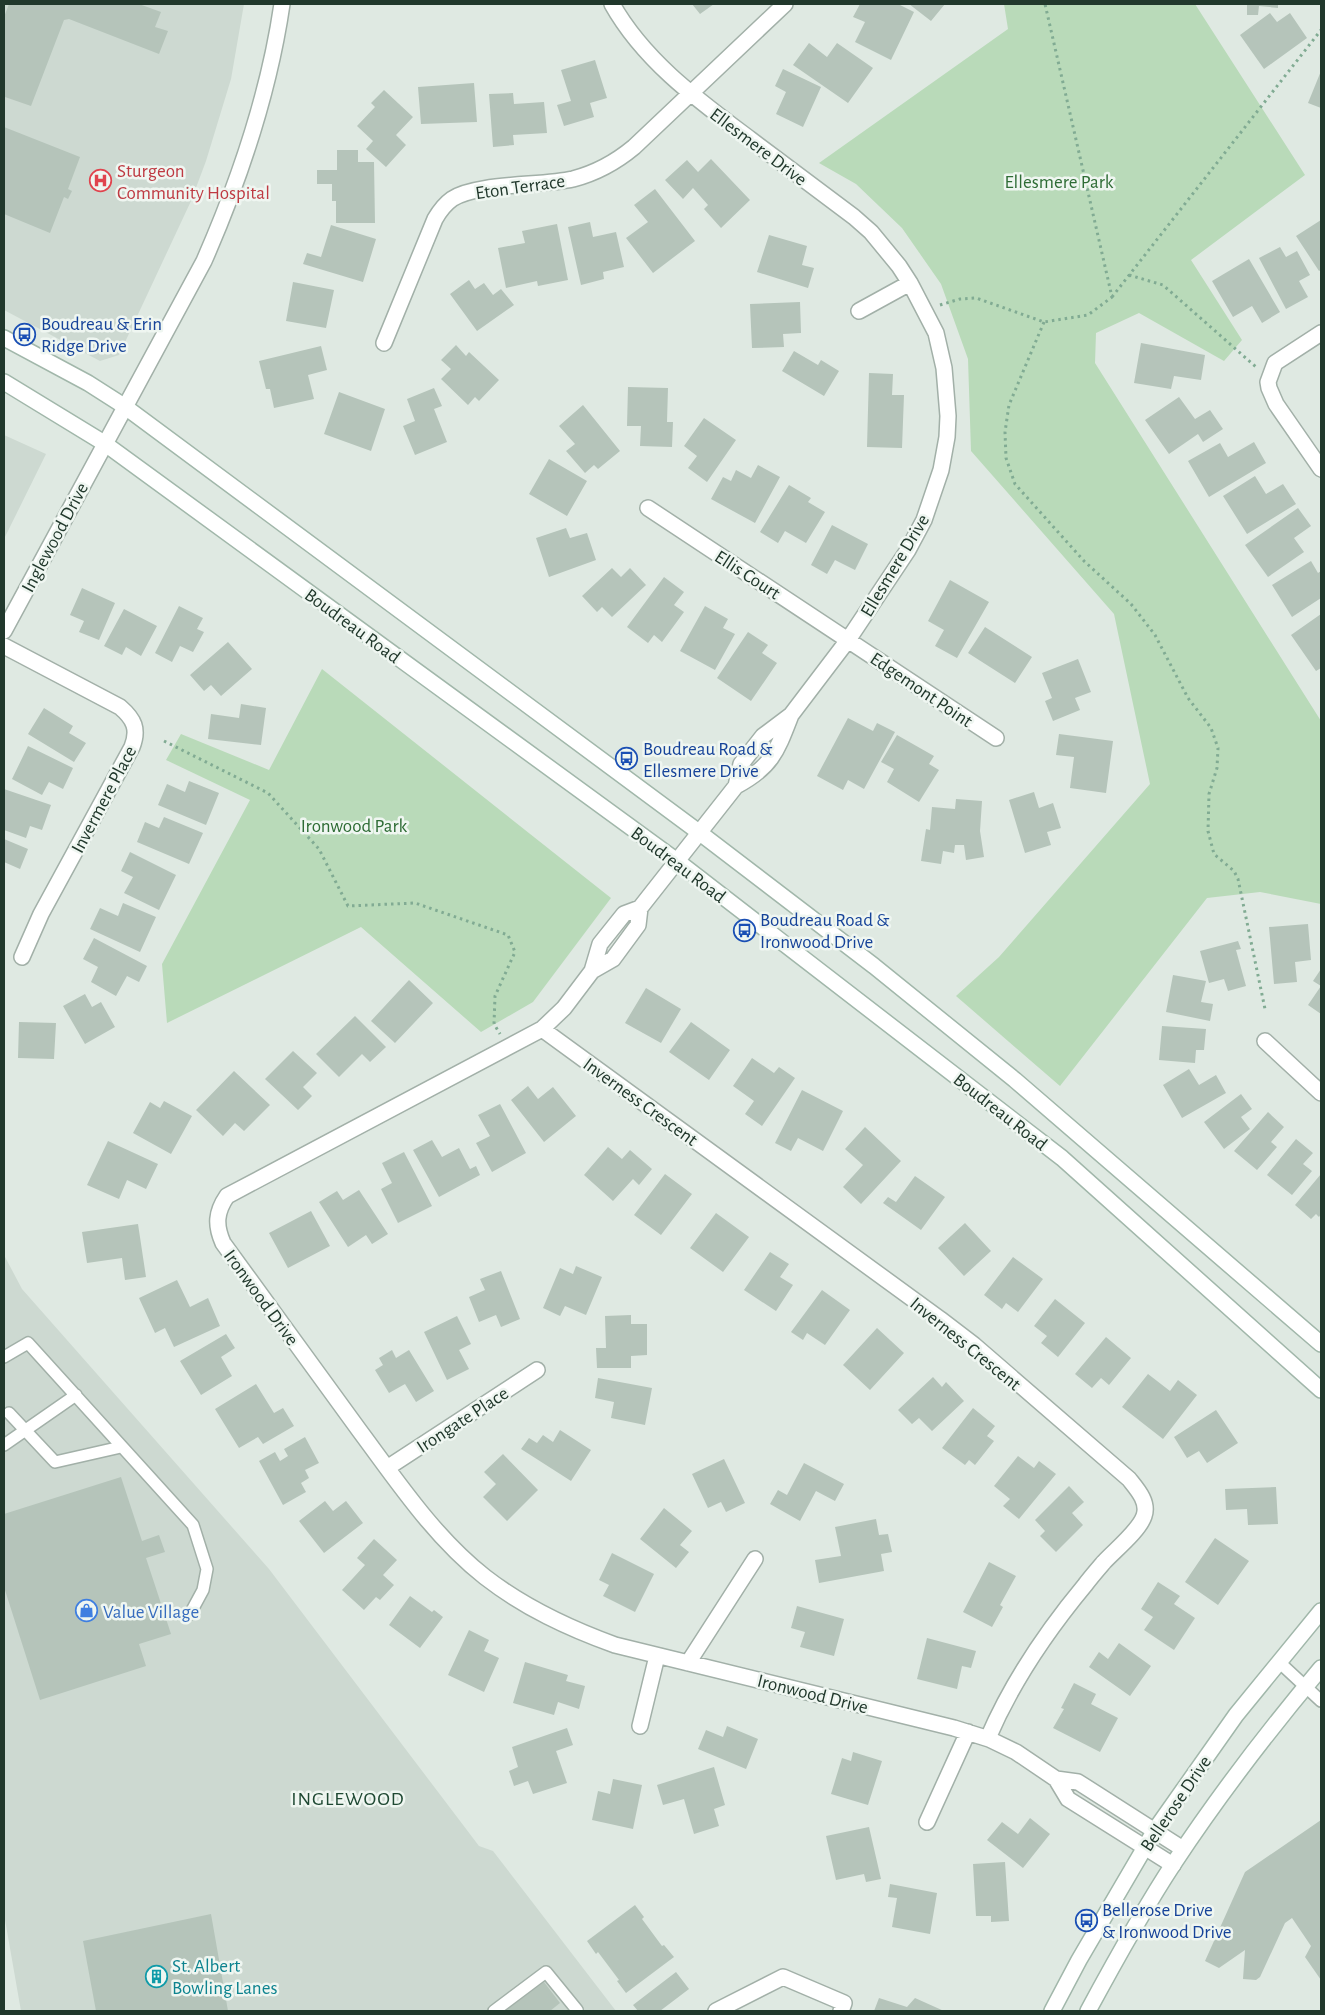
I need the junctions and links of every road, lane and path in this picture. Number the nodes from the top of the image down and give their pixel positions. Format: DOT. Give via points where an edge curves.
graph roads {
  1 [pos="282,4"];
  2 [pos="612,4"];
  3 [pos="785,4"];
  4 [pos="1044,4"];
  5 [pos="1321,30"];
  6 [pos="691,94"];
  7 [pos="1129,275"];
  8 [pos="910,283"];
  9 [pos="1112,297"];
  10 [pos="938,306"];
  11 [pos="859,312"];
  12 [pos="1044,322"];
  13 [pos="1321,333"];
  14 [pos="4,338"];
  15 [pos="384,342"];
  16 [pos="1269,378"];
  17 [pos="4,382"];
  18 [pos="124,406"];
  19 [pos="104,443"];
  20 [pos="1321,469"];
  21 [pos="648,508"];
  22 [pos="4,632"];
  23 [pos="848,640"];
  24 [pos="4,646"];
  25 [pos="996,738"];
  26 [pos="164,741"];
  27 [pos="700,833"];
  28 [pos="677,861"];
  29 [pos="22,957"];
  30 [pos="1265,1008"];
  31 [pos="542,1029"];
  32 [pos="1265,1041"];
  33 [pos="508,1047"];
  34 [pos="1321,1093"];
  35 [pos="1321,1344"];
  36 [pos="4,1357"];
  37 [pos="536,1370"];
  38 [pos="1321,1390"];
  39 [pos="76,1395"];
  40 [pos="9,1413"];
  41 [pos="26,1430"];
  42 [pos="4,1445"];
  43 [pos="121,1447"];
  44 [pos="387,1468"];
  45 [pos="756,1559"];
  46 [pos="1321,1611"];
  47 [pos="190,1614"];
  48 [pos="657,1656"];
  49 [pos="1279,1662"];
  50 [pos="688,1663"];
  51 [pos="1320,1670"];
  52 [pos="1305,1687"];
  53 [pos="1321,1700"];
  54 [pos="640,1726"];
  55 [pos="968,1732"];
  56 [pos="988,1738"];
  57 [pos="1056,1779"];
  58 [pos="927,1822"];
  59 [pos="1155,1830"];
  60 [pos="1144,1847"];
  61 [pos="1183,1849"];
  62 [pos="1173,1865"];
  63 [pos="726,2010"];
  64 [pos="1057,2010"];
  65 [pos="494,2011"];
  66 [pos="576,2011"];
  67 [pos="841,2011"];
  68 [pos="1088,2011"];
  1 -- 18 [label="street, Inglewood Drive" via="268,76 228,206 195,277"];
  2 -- 6 [label="street, Ellesmere Drive" via="651,57"];
  3 -- 6 [label="street, Eton Terrace"];
  4 -- 9 [label="path"];
  5 -- 7 [label="path"];
  6 -- 8 [label="street, Ellesmere Drive" via="854,217 886,249"];
  6 -- 15 [label="street, Eton Terrace" via="634,147 593,173 550,184 483,190 452,199 435,220"];
  7 -- 9 [label="path"];
  7 -- 16 [label="path" via="1163,286"];
  8 -- 11 [label="street"];
  8 -- 23 [label="street, Ellesmere Drive" via="928,315 941,349 948,416 945,454 931,503 916,536"];
  9 -- 12 [label="path" via="1088,315"];
  10 -- 12 [label="path" via="976,298"];
  12 -- 30 [label="path" via="1009,405 1006,458 1015,484 1084,561 1131,604 1155,635 1188,698 1211,728 1218,748 1217,768 1209,794 1208,831 1214,854 1234,871 1238,879"];
  13 -- 16 [label="street" via="1275,363"];
  14 -- 18 [label="street, Boudreau Road"];
  16 -- 20 [label="street" via="1272,396"];
  17 -- 19 [label="street, Boudreau Road"];
  18 -- 19 [label="street, Inglewood Drive"];
  18 -- 27 [label="street, Boudreau Road"];
  19 -- 22 [label="street, Inglewood Drive"];
  19 -- 28 [label="street, Boudreau Road"];
  21 -- 23 [label="street, Ellis Court"];
  23 -- 25 [label="street, Edgemont Point"];
  23 -- 27 [label="street, Ellesmere Drive" via="791,715 762,736 741,764 736,786"];
  24 -- 29 [label="street, Invermere Place" via="120,707 132,720 137,733"];
  26 -- 33 [label="path" via="268,792 319,849 348,906 415,903 508,934 515,952 495,996 494,1024"];
  27 -- 28 [label="street, Ellesmere Drive"];
  27 -- 35 [label="street, Boudreau Road" via="874,966 1015,1080"];
  28 -- 31 [label="street, Ironwood Drive" via="640,908 624,914 600,944 592,971 564,1008"];
  28 -- 38 [label="street, Boudreau Road" via="1062,1158"];
  31 -- 33 [label="street, Ironwood Drive"];
  31 -- 56 [label="street, Inverness Crescent" via="974,1345 1137,1488 1145,1506 1144,1516 1050,1630 1001,1708"];
  32 -- 34 [label="street"];
  33 -- 44 [label="street, Ironwood Drive" via="227,1196 218,1214 216,1223 222,1243"];
  36 -- 39 [label="lane" via="28,1343"];
  37 -- 44 [label="street, Irongate Place"];
  39 -- 41 [label="lane"];
  39 -- 43 [label="lane"];
  40 -- 41 [label="lane"];
  41 -- 42 [label="lane"];
  41 -- 43 [label="lane" via="55,1462"];
  43 -- 47 [label="lane" via="193,1525 207,1569 203,1590"];
  44 -- 48 [label="street, Ironwood Drive" via="432,1526 483,1576 510,1595 574,1630"];
  45 -- 50 [label="street"];
  46 -- 49 [label="street, Bellerose Drive"];
  48 -- 50 [label="street, Ironwood Drive"];
  48 -- 54 [label="street"];
  49 -- 52 [label="lane"];
  49 -- 59 [label="street, Bellerose Drive" via="1213,1746"];
  50 -- 55 [label="street, Ironwood Drive"];
  51 -- 52 [label="street, Bellerose Drive"];
  52 -- 53 [label="lane"];
  52 -- 61 [label="street, Bellerose Drive"];
  55 -- 56 [label="street, Ironwood Drive"];
  55 -- 58 [label="street"];
  56 -- 57 [label="street, Ironwood Drive"];
  57 -- 59 [label="street, Ironwood Drive" via="1078,1782"];
  57 -- 60 [label="street, Ironwood Drive" via="1068,1799"];
  59 -- 60 [label="street, Bellerose Drive"];
  59 -- 61 [label="street, Ironwood Drive"];
  60 -- 62 [label="street, Ironwood Drive"];
  60 -- 64 [label="street, Bellerose Drive"];
  61 -- 62 [label="street, Bellerose Drive"];
  62 -- 68 [label="street, Bellerose Drive"];
  63 -- 67 [label="street" via="783,1976 844,2003"];
  65 -- 66 [label="lane" via="546,1972"];
}
